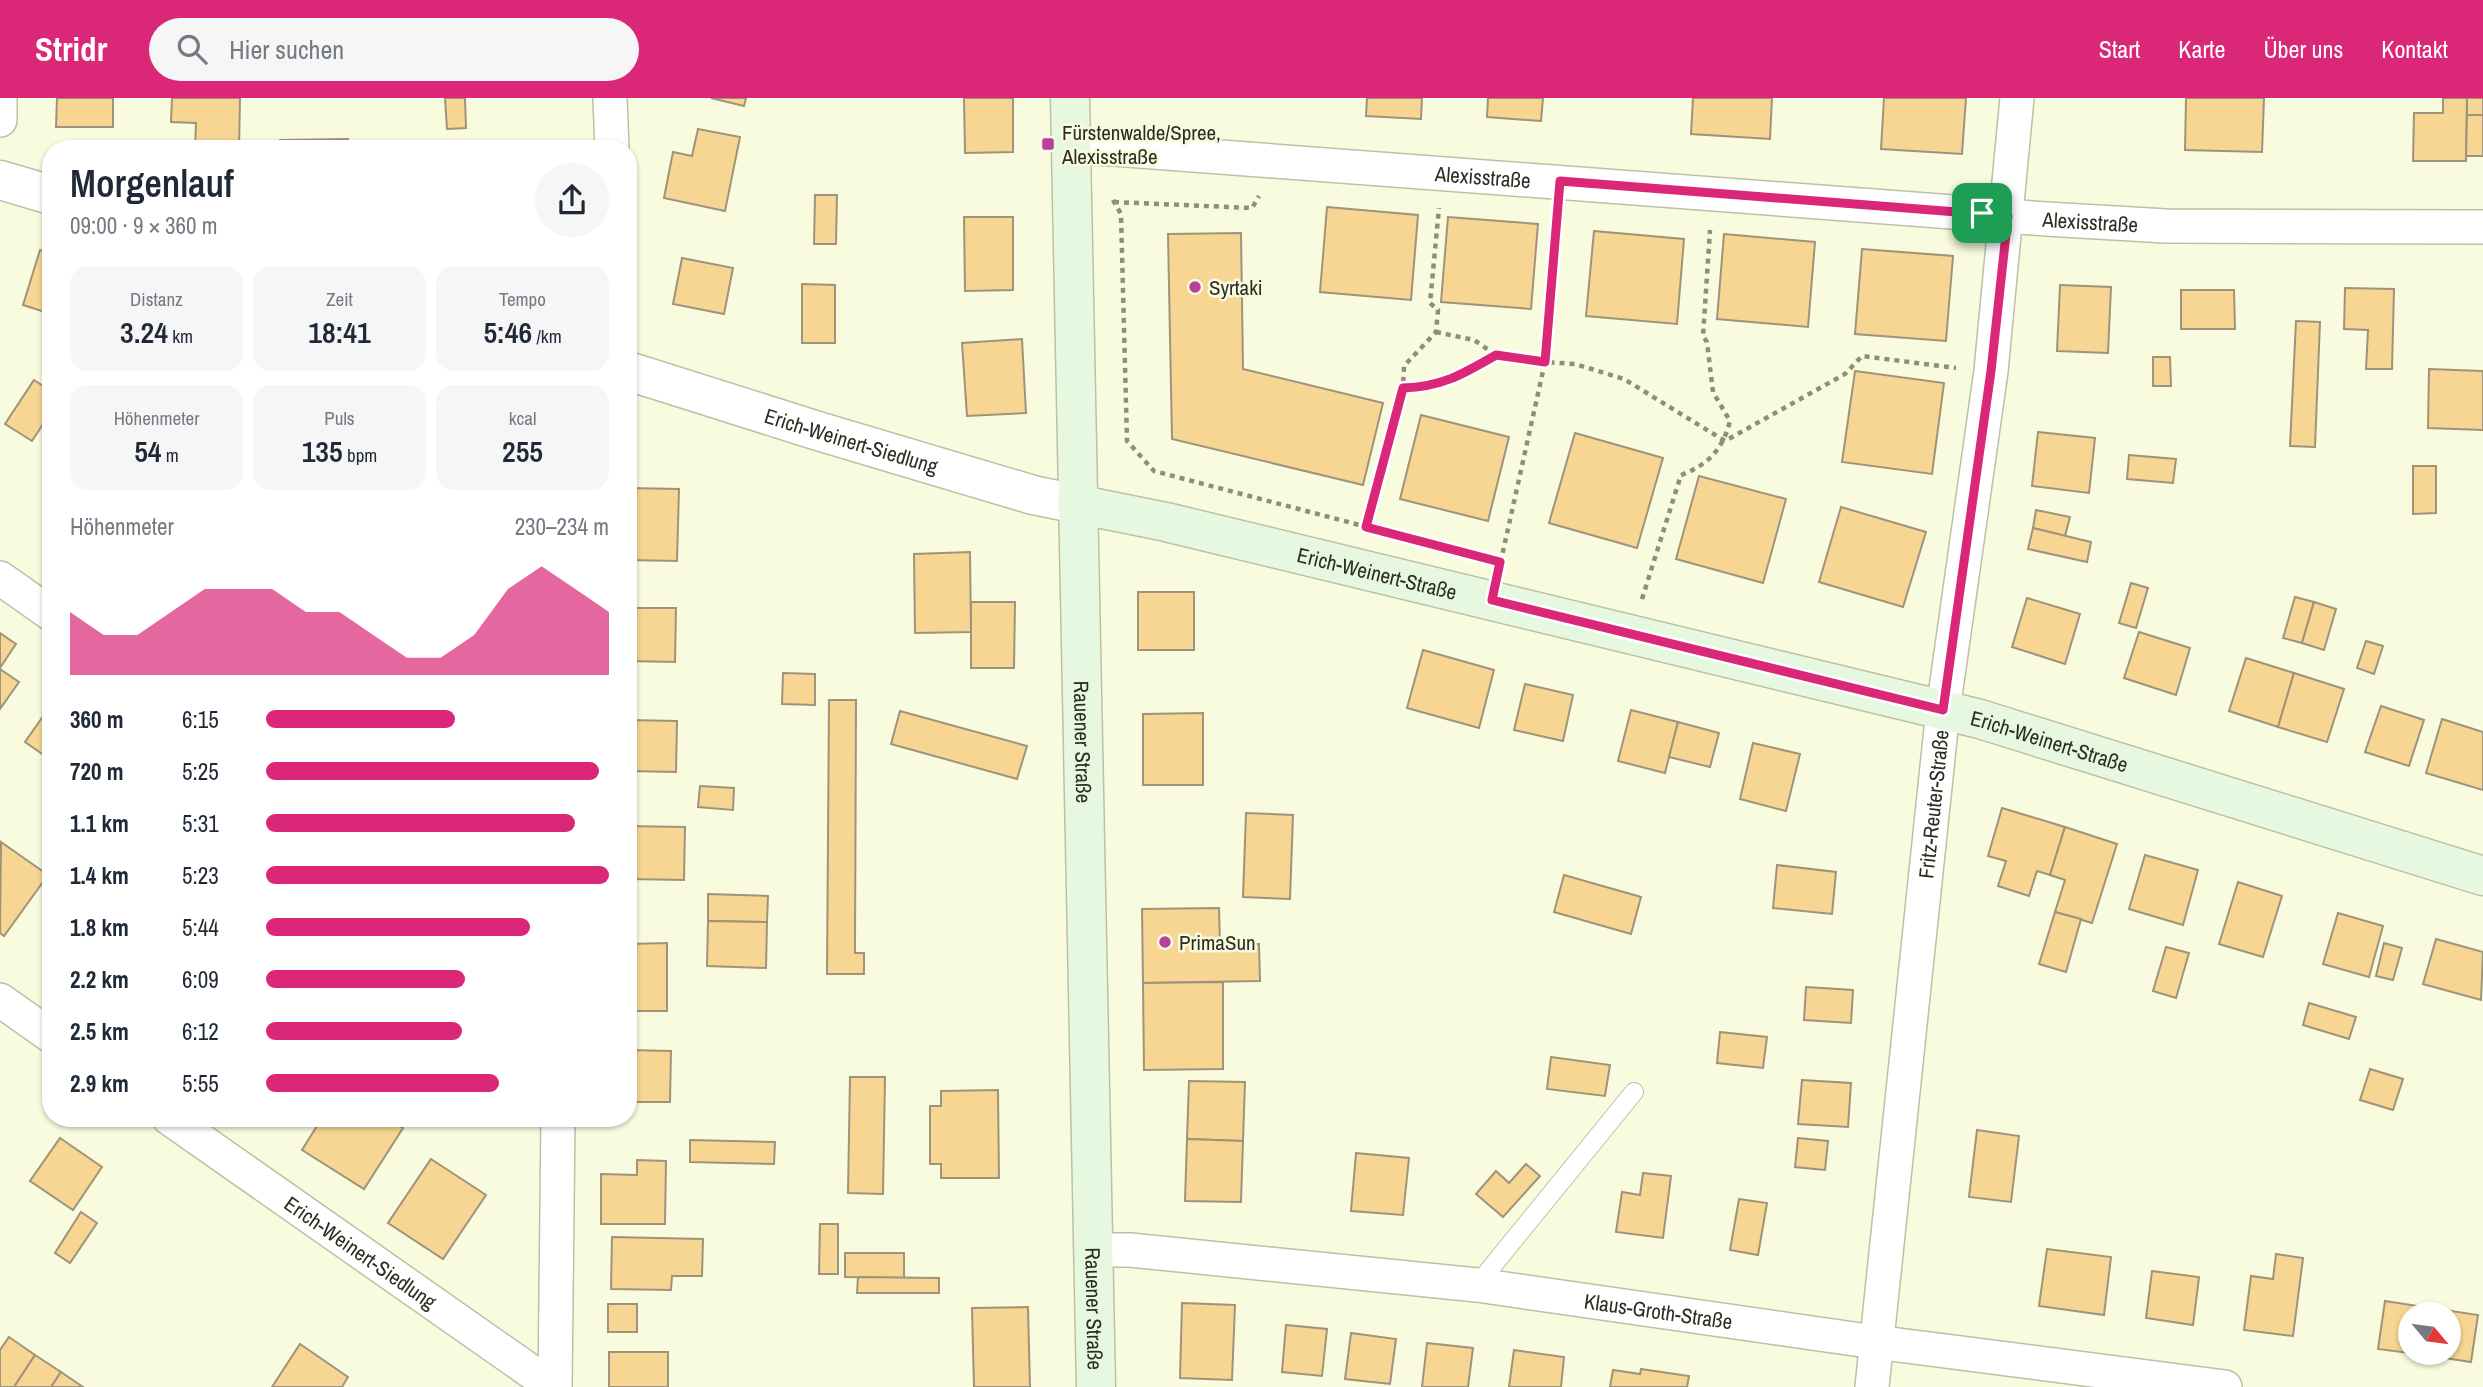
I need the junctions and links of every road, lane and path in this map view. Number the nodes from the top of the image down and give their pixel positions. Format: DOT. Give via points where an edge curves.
graph roads {
  1 [pos="0,98"];
  2 [pos="610,98"];
  3 [pos="1070,98"];
  4 [pos="2017,98"];
  5 [pos="0,120"];
  6 [pos="612,140"];
  7 [pos="1071,148"];
  8 [pos="1114,149"];
  9 [pos="0,180"];
  10 [pos="1560,181"];
  11 [pos="42,192"];
  12 [pos="1440,197"];
  13 [pos="2008,216"];
  14 [pos="1711,219"];
  15 [pos="2483,227"];
  16 [pos="1436,332"];
  17 [pos="1496,355"];
  18 [pos="1545,362"];
  19 [pos="1991,371"];
  20 [pos="637,374"];
  21 [pos="1403,388"];
  22 [pos="1725,441"];
  23 [pos="1077,504"];
  24 [pos="1366,527"];
  25 [pos="1393,534"];
  26 [pos="1500,562"];
  27 [pos="1513,565"];
  28 [pos="0,578"];
  29 [pos="1492,600"];
  30 [pos="1654,603"];
  31 [pos="42,608"];
  32 [pos="1943,710"];
  33 [pos="2483,876"];
  34 [pos="0,1000"];
  35 [pos="42,1029"];
  36 [pos="1634,1092"];
  37 [pos="182,1127"];
  38 [pos="558,1127"];
  39 [pos="1093,1251"];
  40 [pos="1476,1285"];
  41 [pos="1875,1342"];
  42 [pos="554,1387"];
  43 [pos="1096,1387"];
  44 [pos="1872,1387"];
  45 [pos="2225,1387"];
  1 -- 5 [label="street"];
  2 -- 6 [label="street"];
  3 -- 7 [label="main road, Rauener Straße"];
  4 -- 13 [label="street, Fritz-Reuter-Straße"];
  7 -- 8 [label="street, Alexisstraße"];
  7 -- 23 [label="main road, Rauener Straße"];
  8 -- 10 [label="street, Alexisstraße"];
  8 -- 24 [label="path" via="1113,202 1121,214 1127,441 1154,471"];
  9 -- 11 [label="street"];
  10 -- 13 [label="street, Alexisstraße"];
  10 -- 18 [label="path"];
  12 -- 16 [label="path" via="1430,303 1438,310"];
  13 -- 15 [label="street, Alexisstraße" via="2166,226"];
  13 -- 19 [label="street, Fritz-Reuter-Straße"];
  14 -- 22 [label="path" via="1703,336 1713,392 1730,421"];
  16 -- 17 [label="path" via="1474,340"];
  16 -- 21 [label="path" via="1404,366"];
  17 -- 18 [label="path"];
  17 -- 21 [label="path" via="1458,377 1428,387"];
  18 -- 22 [label="path" via="1575,363 1624,379"];
  18 -- 26 [label="path"];
  19 -- 22 [label="path" via="1862,356 1845,374"];
  19 -- 32 [label="street, Fritz-Reuter-Straße"];
  20 -- 23 [label="street, Erich-Weinert-Siedlung" via="1033,495"];
  21 -- 24 [label="path"];
  22 -- 30 [label="path" via="1700,468 1681,475 1642,599"];
  23 -- 29 [label="main road, Erich-Weinert-Straße"];
  23 -- 39 [label="main road, Rauener Straße"];
  24 -- 25 [label="path"];
  26 -- 27 [label="path"];
  26 -- 29 [label="path"];
  28 -- 31 [label="street"];
  29 -- 32 [label="main road, Erich-Weinert-Straße"];
  32 -- 33 [label="main road, Erich-Weinert-Straße"];
  32 -- 41 [label="street, Fritz-Reuter-Straße"];
  34 -- 35 [label="street"];
  36 -- 40 [label="lane"];
  37 -- 42 [label="street, Erich-Weinert-Siedlung"];
  38 -- 42 [label="street, Erich-Weinert-Siedlung"];
  39 -- 40 [label="street, Klaus-Groth-Straße" via="1130,1250"];
  39 -- 43 [label="main road, Rauener Straße"];
  40 -- 41 [label="street, Klaus-Groth-Straße"];
  41 -- 44 [label="street, Fritz-Reuter-Straße"];
  41 -- 45 [label="street, Klaus-Groth-Straße"];
}
